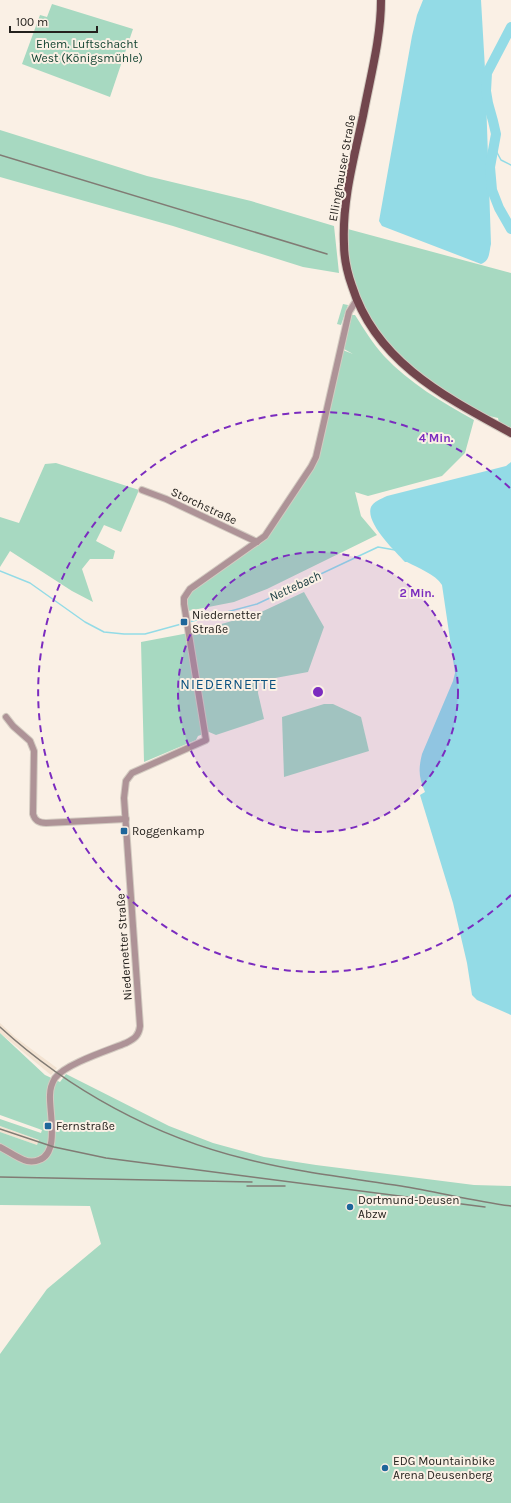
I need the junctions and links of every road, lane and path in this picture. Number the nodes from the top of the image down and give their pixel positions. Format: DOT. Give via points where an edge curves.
graph roads {
  1 [pos="381,0"];
  2 [pos="356,301"];
  3 [pos="511,433"];
  4 [pos="142,490"];
  5 [pos="257,542"];
  6 [pos="6,717"];
  7 [pos="126,819"];
  8 [pos="0,1146"];
  1 -- 2 [label="main road, Ellinghauser Straße" via="378,32 345,215 345,258"];
  2 -- 3 [label="main road, Ellinghauser Straße" via="371,328 399,361 432,387"];
  2 -- 5 [label="street, Niedernetter Straße" via="349,312 316,457 269,531"];
  4 -- 5 [label="street, Storchstraße"];
  5 -- 7 [label="street, Niedernetter Straße" via="190,589 184,598 206,740 132,773 126,781 124,790"];
  6 -- 7 [label="street" via="30,741 34,751 33,814 36,820 46,823"];
  7 -- 8 [label="street, Niedernetter Straße" via="139,1034 126,1043 70,1066 56,1076 50,1096 52,1137 50,1148 44,1158 36,1161 24,1160"];
}
